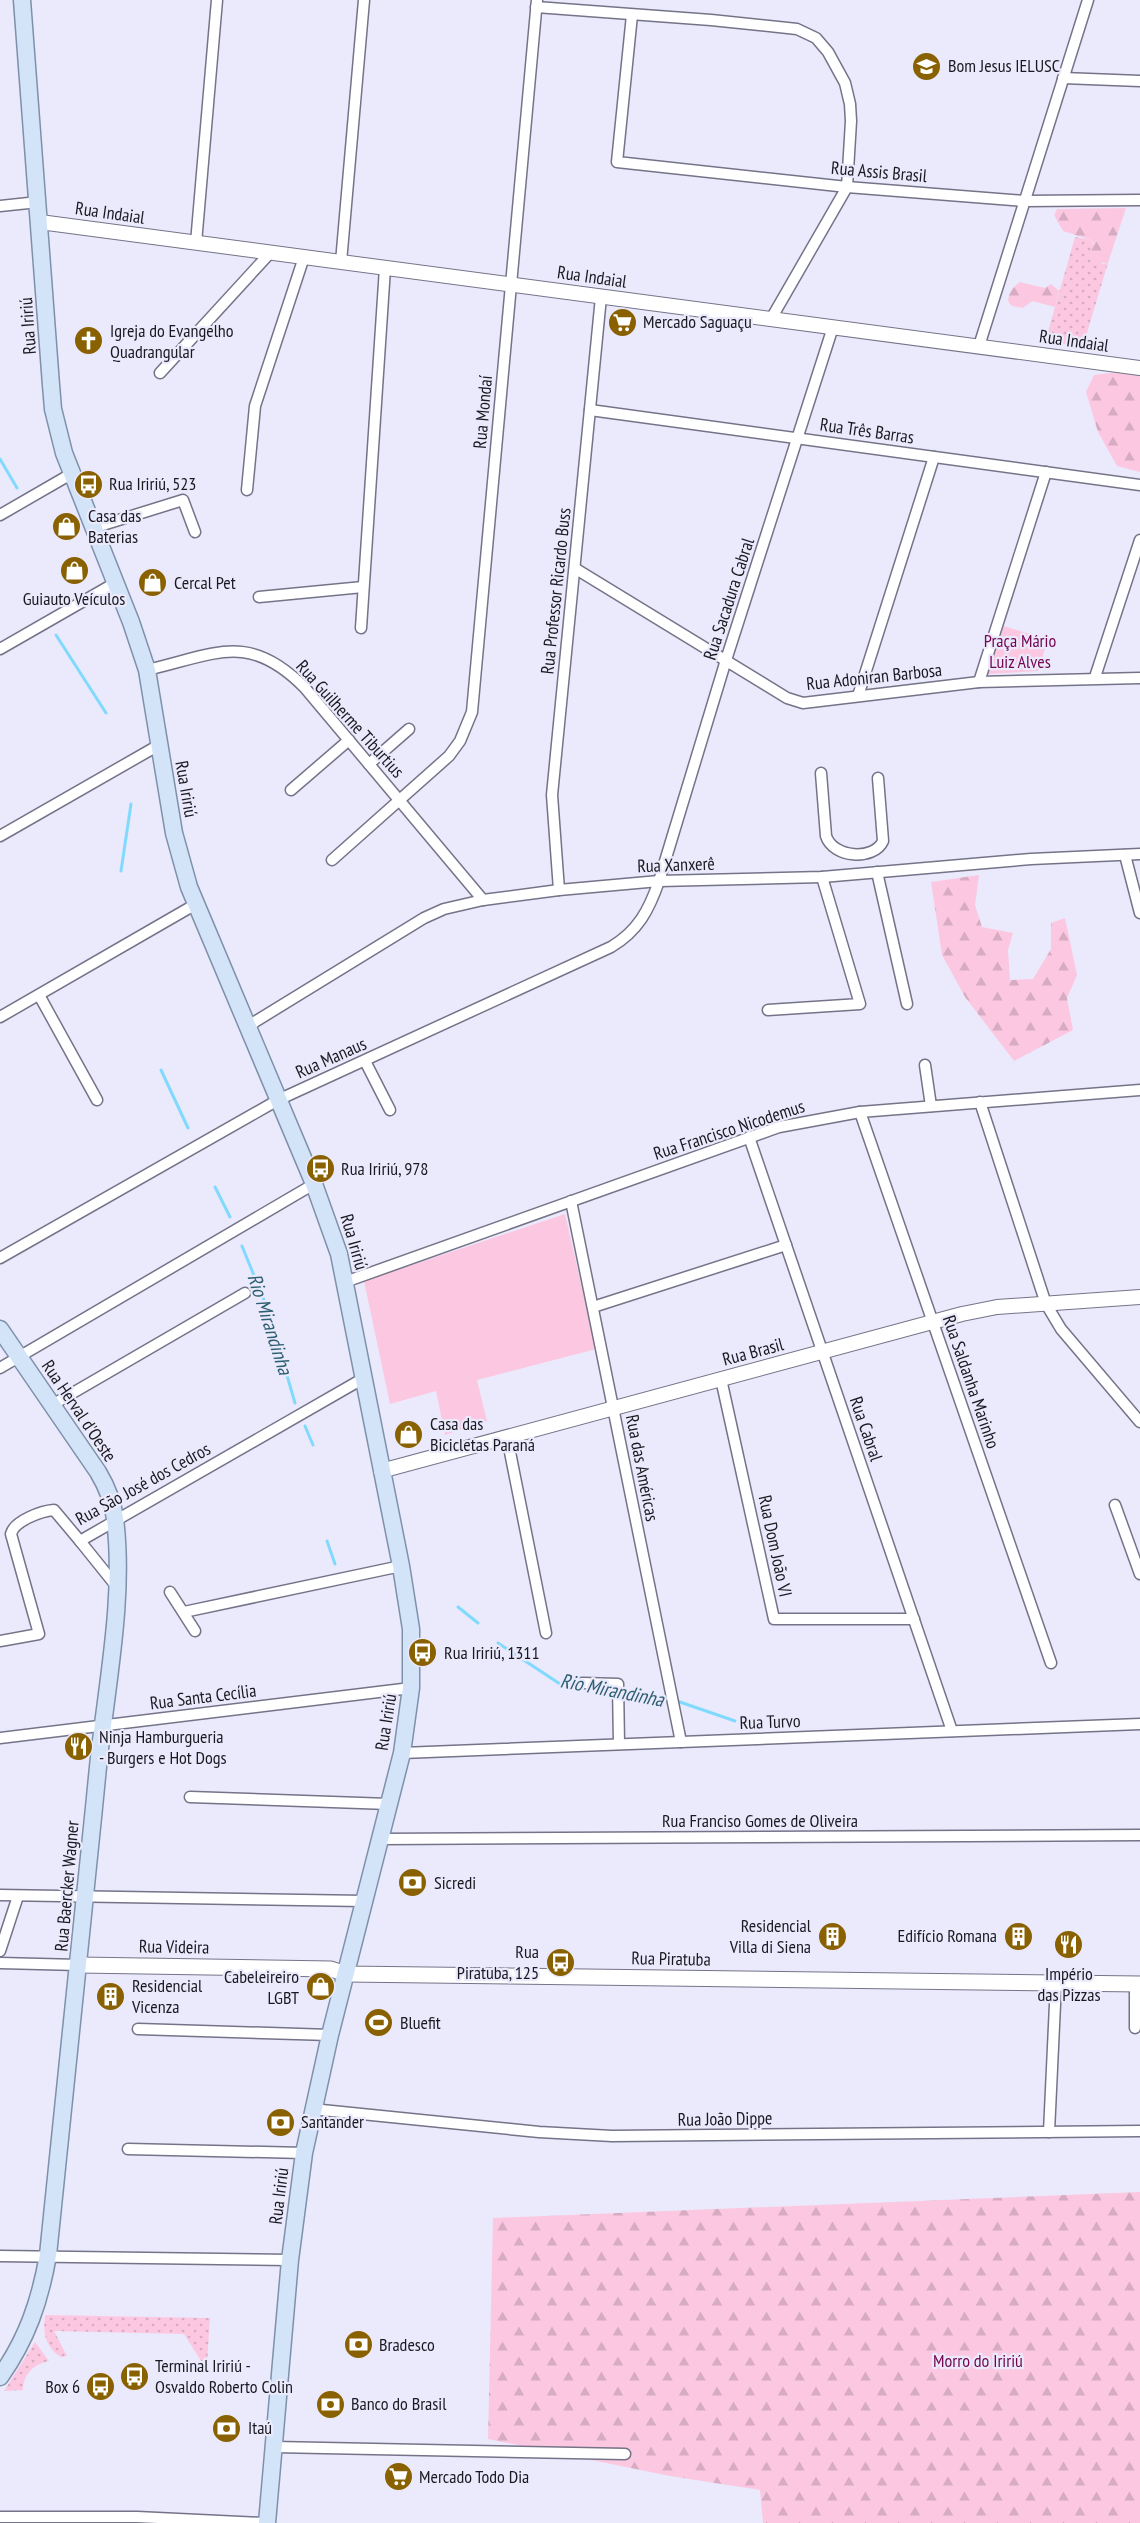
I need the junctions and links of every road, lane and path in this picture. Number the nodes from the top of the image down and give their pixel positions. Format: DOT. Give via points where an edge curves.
graph roads {
  1 [pos="22,0"];
  2 [pos="217,0"];
  3 [pos="364,0"];
  4 [pos="1088,0"];
  5 [pos="536,4"];
  6 [pos="632,15"];
  7 [pos="1063,78"];
  8 [pos="1140,81"];
  9 [pos="847,187"];
  10 [pos="1140,200"];
  11 [pos="1024,201"];
  12 [pos="39,202"];
  13 [pos="0,206"];
  14 [pos="40,222"];
  15 [pos="196,243"];
  16 [pos="270,253"];
  17 [pos="304,257"];
  18 [pos="341,262"];
  19 [pos="385,268"];
  20 [pos="511,285"];
  21 [pos="601,297"];
  22 [pos="771,319"];
  23 [pos="834,327"];
  24 [pos="979,346"];
  25 [pos="1140,368"];
  26 [pos="160,373"];
  27 [pos="590,410"];
  28 [pos="798,438"];
  29 [pos="934,457"];
  30 [pos="1046,472"];
  31 [pos="71,474"];
  32 [pos="1140,485"];
  33 [pos="247,490"];
  34 [pos="0,515"];
  35 [pos="93,528"];
  36 [pos="195,532"];
  37 [pos="1140,540"];
  38 [pos="576,569"];
  39 [pos="115,584"];
  40 [pos="363,587"];
  41 [pos="259,597"];
  42 [pos="361,628"];
  43 [pos="0,649"];
  44 [pos="726,660"];
  45 [pos="147,670"];
  46 [pos="1095,677"];
  47 [pos="1140,678"];
  48 [pos="979,682"];
  49 [pos="858,696"];
  50 [pos="409,729"];
  51 [pos="349,740"];
  52 [pos="159,746"];
  53 [pos="369,764"];
  54 [pos="821,773"];
  55 [pos="878,778"];
  56 [pos="291,790"];
  57 [pos="400,800"];
  58 [pos="0,836"];
  59 [pos="848,853"];
  60 [pos="1140,854"];
  61 [pos="1125,855"];
  62 [pos="332,860"];
  63 [pos="877,872"];
  64 [pos="850,874"];
  65 [pos="822,877"];
  66 [pos="659,881"];
  67 [pos="559,890"];
  68 [pos="483,900"];
  69 [pos="196,904"];
  70 [pos="1140,914"];
  71 [pos="39,995"];
  72 [pos="907,1004"];
  73 [pos="768,1010"];
  74 [pos="0,1017"];
  75 [pos="248,1026"];
  76 [pos="365,1061"];
  77 [pos="925,1065"];
  78 [pos="1140,1090"];
  79 [pos="97,1100"];
  80 [pos="278,1100"];
  81 [pos="980,1102"];
  82 [pos="930,1106"];
  83 [pos="390,1110"];
  84 [pos="860,1112"];
  85 [pos="749,1137"];
  86 [pos="314,1184"];
  87 [pos="571,1201"];
  88 [pos="786,1245"];
  89 [pos="0,1258"];
  90 [pos="345,1282"];
  91 [pos="245,1293"];
  92 [pos="1140,1298"];
  93 [pos="1046,1304"];
  94 [pos="593,1307"];
  95 [pos="933,1322"];
  96 [pos="0,1329"];
  97 [pos="822,1352"];
  98 [pos="19,1357"];
  99 [pos="0,1368"];
  100 [pos="364,1378"];
  101 [pos="721,1379"];
  102 [pos="52,1405"];
  103 [pos="613,1408"];
  104 [pos="1140,1422"];
  105 [pos="507,1437"];
  106 [pos="381,1471"];
  107 [pos="1115,1505"];
  108 [pos="116,1520"];
  109 [pos="80,1541"];
  110 [pos="401,1566"];
  111 [pos="1140,1574"];
  112 [pos="117,1587"];
  113 [pos="170,1592"];
  114 [pos="184,1612"];
  115 [pos="914,1619"];
  116 [pos="195,1631"];
  117 [pos="546,1633"];
  118 [pos="0,1641"];
  119 [pos="1051,1663"];
  120 [pos="582,1683"];
  121 [pos="411,1688"];
  122 [pos="1140,1724"];
  123 [pos="102,1726"];
  124 [pos="952,1731"];
  125 [pos="0,1738"];
  126 [pos="681,1742"];
  127 [pos="619,1744"];
  128 [pos="402,1753"];
  129 [pos="190,1797"];
  130 [pos="389,1804"];
  131 [pos="1140,1835"];
  132 [pos="381,1839"];
  133 [pos="0,1895"];
  134 [pos="18,1896"];
  135 [pos="85,1897"];
  136 [pos="365,1901"];
  137 [pos="0,1951"];
  138 [pos="0,1963"];
  139 [pos="79,1965"];
  140 [pos="346,1974"];
  141 [pos="1056,1983"];
  142 [pos="1138,1984"];
  143 [pos="1135,2028"];
  144 [pos="138,2029"];
  145 [pos="330,2035"];
  146 [pos="312,2109"];
  147 [pos="1140,2131"];
  148 [pos="1049,2132"];
  149 [pos="128,2149"];
  150 [pos="304,2153"];
  151 [pos="48,2255"];
  152 [pos="0,2256"];
  153 [pos="290,2260"];
  154 [pos="0,2377"];
  155 [pos="274,2447"];
  156 [pos="626,2454"];
  157 [pos="0,2517"];
  158 [pos="265,2523"];
  1 -- 12 [label="main road, Rua Iririú"];
  2 -- 15 [label="street"];
  3 -- 18 [label="street"];
  4 -- 7 [label="street"];
  5 -- 6 [label="street"];
  5 -- 20 [label="street, Rua Mondaí"];
  6 -- 9 [label="street" via="797,29 816,38 836,65 850,104"];
  6 -- 9 [label="street, Rua Assis Brasil" via="617,162"];
  7 -- 8 [label="street"];
  7 -- 11 [label="street"];
  9 -- 11 [label="street, Rua Assis Brasil"];
  9 -- 22 [label="street"];
  10 -- 11 [label="street, Rua Assis Brasil"];
  11 -- 24 [label="street"];
  12 -- 13 [label="street"];
  12 -- 14 [label="main road, Rua Iririú"];
  14 -- 15 [label="street, Rua Indaial"];
  14 -- 31 [label="main road, Rua Iririú" via="53,409"];
  15 -- 16 [label="street, Rua Indaial"];
  16 -- 17 [label="street, Rua Indaial"];
  16 -- 26 [label="street"];
  17 -- 18 [label="street, Rua Indaial"];
  17 -- 33 [label="street" via="255,406"];
  18 -- 19 [label="street, Rua Indaial"];
  19 -- 20 [label="street, Rua Indaial"];
  19 -- 40 [label="street"];
  20 -- 21 [label="street, Rua Indaial"];
  20 -- 57 [label="street, Rua Mondaí" via="472,712 449,756"];
  21 -- 22 [label="street, Rua Indaial"];
  21 -- 27 [label="street, Rua Professor Ricardo Buss"];
  22 -- 23 [label="street, Rua Indaial"];
  23 -- 24 [label="street, Rua Indaial"];
  23 -- 28 [label="street, Rua Sacadura Cabral"];
  24 -- 25 [label="street, Rua Indaial"];
  27 -- 28 [label="street, Rua Três Barras"];
  27 -- 38 [label="street, Rua Professor Ricardo Buss"];
  28 -- 29 [label="street, Rua Três Barras"];
  28 -- 44 [label="street, Rua Sacadura Cabral"];
  29 -- 30 [label="street, Rua Três Barras"];
  29 -- 49 [label="street"];
  30 -- 32 [label="street, Rua Três Barras"];
  30 -- 48 [label="street"];
  31 -- 34 [label="street"];
  31 -- 35 [label="main road, Rua Iririú"];
  35 -- 36 [label="street" via="183,500"];
  35 -- 39 [label="main road, Rua Iririú"];
  37 -- 46 [label="street"];
  38 -- 44 [label="street, Rua Adoniran Barbosa"];
  38 -- 67 [label="street, Rua Professor Ricardo Buss" via="552,795"];
  39 -- 43 [label="street"];
  39 -- 45 [label="main road, Rua Iririú"];
  40 -- 41 [label="street"];
  40 -- 42 [label="street"];
  44 -- 49 [label="street, Rua Adoniran Barbosa" via="795,701 812,703"];
  44 -- 66 [label="street, Rua Sacadura Cabral"];
  45 -- 51 [label="street, Rua Guilherme Tiburtius" via="227,651 261,655 294,677"];
  45 -- 52 [label="main road, Rua Iririú"];
  46 -- 47 [label="street, Rua Adoniran Barbosa"];
  46 -- 48 [label="street, Rua Adoniran Barbosa"];
  48 -- 49 [label="street, Rua Adoniran Barbosa"];
  50 -- 53 [label="street"];
  51 -- 53 [label="street, Rua Guilherme Tiburtius"];
  51 -- 56 [label="street"];
  52 -- 58 [label="street"];
  52 -- 69 [label="main road, Rua Iririú" via="174,833"];
  53 -- 57 [label="street, Rua Guilherme Tiburtius"];
  54 -- 59 [label="street" via="826,836 835,850"];
  55 -- 59 [label="street" via="883,841 874,852"];
  57 -- 62 [label="street, Rua Mondaí"];
  57 -- 68 [label="street, Rua Guilherme Tiburtius"];
  59 -- 64 [label="street"];
  60 -- 61 [label="street, Rua Xanxerê"];
  61 -- 63 [label="street, Rua Xanxerê"];
  61 -- 70 [label="street"];
  63 -- 64 [label="street, Rua Xanxerê"];
  63 -- 72 [label="street"];
  64 -- 65 [label="street, Rua Xanxerê"];
  65 -- 66 [label="street, Rua Xanxerê"];
  65 -- 73 [label="street" via="860,1004"];
  66 -- 67 [label="street, Rua Xanxerê"];
  66 -- 76 [label="street, Rua Manaus" via="640,924 612,947"];
  67 -- 68 [label="street, Rua Xanxerê"];
  68 -- 75 [label="street, Rua Xanxerê" via="424,918"];
  69 -- 71 [label="street"];
  69 -- 75 [label="main road, Rua Iririú"];
  71 -- 74 [label="street"];
  71 -- 79 [label="street"];
  75 -- 80 [label="main road, Rua Iririú"];
  76 -- 80 [label="street, Rua Manaus"];
  76 -- 83 [label="street"];
  77 -- 82 [label="street"];
  78 -- 81 [label="street, Rua Francisco Nicodemus"];
  80 -- 86 [label="main road, Rua Iririú"];
  80 -- 89 [label="street, Rua Manaus"];
  81 -- 82 [label="street, Rua Francisco Nicodemus"];
  81 -- 93 [label="street"];
  82 -- 84 [label="street, Rua Francisco Nicodemus"];
  84 -- 85 [label="street, Rua Francisco Nicodemus" via="808,1120"];
  84 -- 95 [label="street, Rua Saldanha Marinho"];
  85 -- 87 [label="street, Rua Francisco Nicodemus"];
  85 -- 88 [label="street, Rua Cabral"];
  86 -- 90 [label="main road, Rua Iririú"];
  86 -- 98 [label="street"];
  87 -- 90 [label="street, Rua Francisco Nicodemus"];
  87 -- 94 [label="street, Rua das Américas"];
  88 -- 94 [label="street"];
  88 -- 97 [label="street, Rua Cabral"];
  90 -- 100 [label="main road, Rua Iririú"];
  91 -- 102 [label="street"];
  92 -- 93 [label="street, Rua Brasil"];
  93 -- 95 [label="street, Rua Brasil" via="997,1307"];
  93 -- 104 [label="street" via="1060,1329"];
  94 -- 103 [label="street, Rua das Américas"];
  95 -- 97 [label="street, Rua Brasil"];
  95 -- 119 [label="street, Rua Saldanha Marinho"];
  96 -- 98 [label="main road, Rua Herval d'Oeste"];
  97 -- 101 [label="street, Rua Brasil"];
  97 -- 115 [label="street, Rua Cabral"];
  98 -- 99 [label="street"];
  98 -- 102 [label="main road, Rua Herval d'Oeste"];
  100 -- 106 [label="main road, Rua Iririú"];
  100 -- 108 [label="street, Rua São José dos Cedros"];
  101 -- 103 [label="street, Rua Brasil"];
  101 -- 115 [label="street, Rua Dom João VI" via="774,1619"];
  102 -- 108 [label="main road, Rua Herval d'Oeste" via="104,1483"];
  103 -- 105 [label="street, Rua Brasil"];
  103 -- 126 [label="street, Rua das Américas"];
  105 -- 106 [label="street, Rua Brasil"];
  105 -- 117 [label="street"];
  106 -- 110 [label="main road, Rua Iririú"];
  107 -- 111 [label="street"];
  108 -- 109 [label="street, Rua São José dos Cedros"];
  108 -- 112 [label="main road, Rua Baercker Wagner"];
  109 -- 112 [label="street"];
  109 -- 118 [label="street, Rua São José dos Cedros" via="54,1510 12,1528 39,1634"];
  110 -- 114 [label="street"];
  110 -- 121 [label="main road, Rua Iririú" via="411,1629"];
  112 -- 123 [label="main road, Rua Baercker Wagner"];
  113 -- 114 [label="street"];
  114 -- 116 [label="street"];
  115 -- 124 [label="street, Rua Cabral"];
  120 -- 127 [label="street" via="618,1684"];
  121 -- 123 [label="street, Rua Santa Cecília"];
  121 -- 128 [label="main road, Rua Iririú"];
  122 -- 124 [label="street, Rua Turvo"];
  123 -- 125 [label="street, Rua Santa Cecília"];
  123 -- 135 [label="main road, Rua Baercker Wagner"];
  124 -- 126 [label="street, Rua Turvo"];
  126 -- 127 [label="street, Rua Turvo"];
  127 -- 128 [label="street, Rua Turvo"];
  128 -- 130 [label="main road, Rua Iririú"];
  129 -- 130 [label="street"];
  130 -- 132 [label="main road, Rua Iririú"];
  131 -- 132 [label="street, Rua Franciso Gomes de Oliveira"];
  132 -- 136 [label="main road, Rua Iririú"];
  133 -- 134 [label="street"];
  134 -- 135 [label="street"];
  134 -- 137 [label="street"];
  135 -- 136 [label="street"];
  135 -- 139 [label="main road, Rua Baercker Wagner"];
  136 -- 140 [label="main road, Rua Iririú"];
  138 -- 139 [label="street, Rua Videira"];
  139 -- 140 [label="main road, Rua Videira" via="331,1970"];
  139 -- 151 [label="main road, Rua Baercker Wagner"];
  140 -- 141 [label="main road, Rua Piratuba"];
  140 -- 145 [label="main road, Rua Iririú"];
  141 -- 142 [label="main road, Rua Piratuba"];
  141 -- 148 [label="street"];
  142 -- 143 [label="street"];
  144 -- 145 [label="street"];
  145 -- 146 [label="main road, Rua Iririú"];
  146 -- 148 [label="street, Rua João Dippe" via="575,2135"];
  146 -- 150 [label="main road, Rua Iririú"];
  147 -- 148 [label="street, Rua João Dippe"];
  149 -- 150 [label="street"];
  150 -- 153 [label="main road, Rua Iririú"];
  151 -- 152 [label="street"];
  151 -- 153 [label="street"];
  151 -- 154 [label="main road, Rua Baercker Wagner" via="35,2312 17,2352"];
  153 -- 155 [label="main road, Rua Iririú"];
  155 -- 156 [label="street"];
  155 -- 158 [label="main road, Rua Iririú"];
  157 -- 158 [label="street" via="137,2517"];
}
